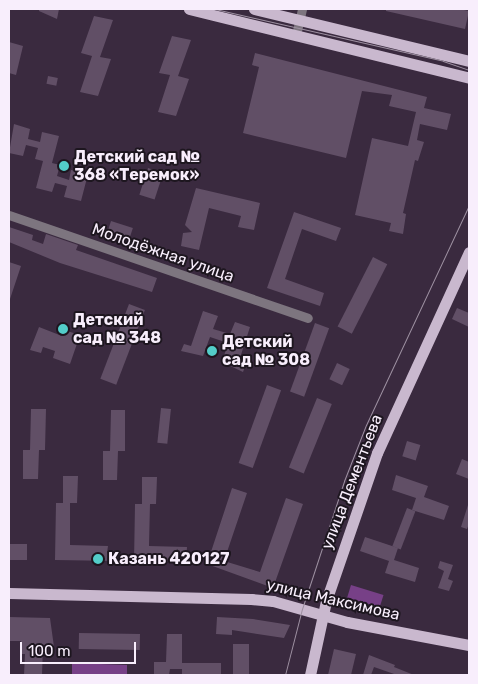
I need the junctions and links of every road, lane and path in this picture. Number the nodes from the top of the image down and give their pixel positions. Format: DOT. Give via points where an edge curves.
graph roads {
  1 [pos="190,9"];
  2 [pos="254,9"];
  3 [pos="301,14"];
  4 [pos="296,35"];
  5 [pos="469,61"];
  6 [pos="469,78"];
  7 [pos="9,215"];
  8 [pos="469,252"];
  9 [pos="308,318"];
  10 [pos="9,593"];
  11 [pos="324,615"];
  12 [pos="469,645"];
  13 [pos="310,675"];
  1 -- 4 [label="main road"];
  2 -- 3 [label="main road"];
  3 -- 4 [label="street"];
  3 -- 5 [label="main road"];
  4 -- 6 [label="main road"];
  7 -- 9 [label="street, Молодёжная улица"];
  8 -- 11 [label="main road, улица Дементьева" via="376,453"];
  10 -- 11 [label="main road, улица Максимова" via="251,599"];
  11 -- 12 [label="main road, улица Максимова"];
  11 -- 13 [label="main road, улица Дементьева"];
}
